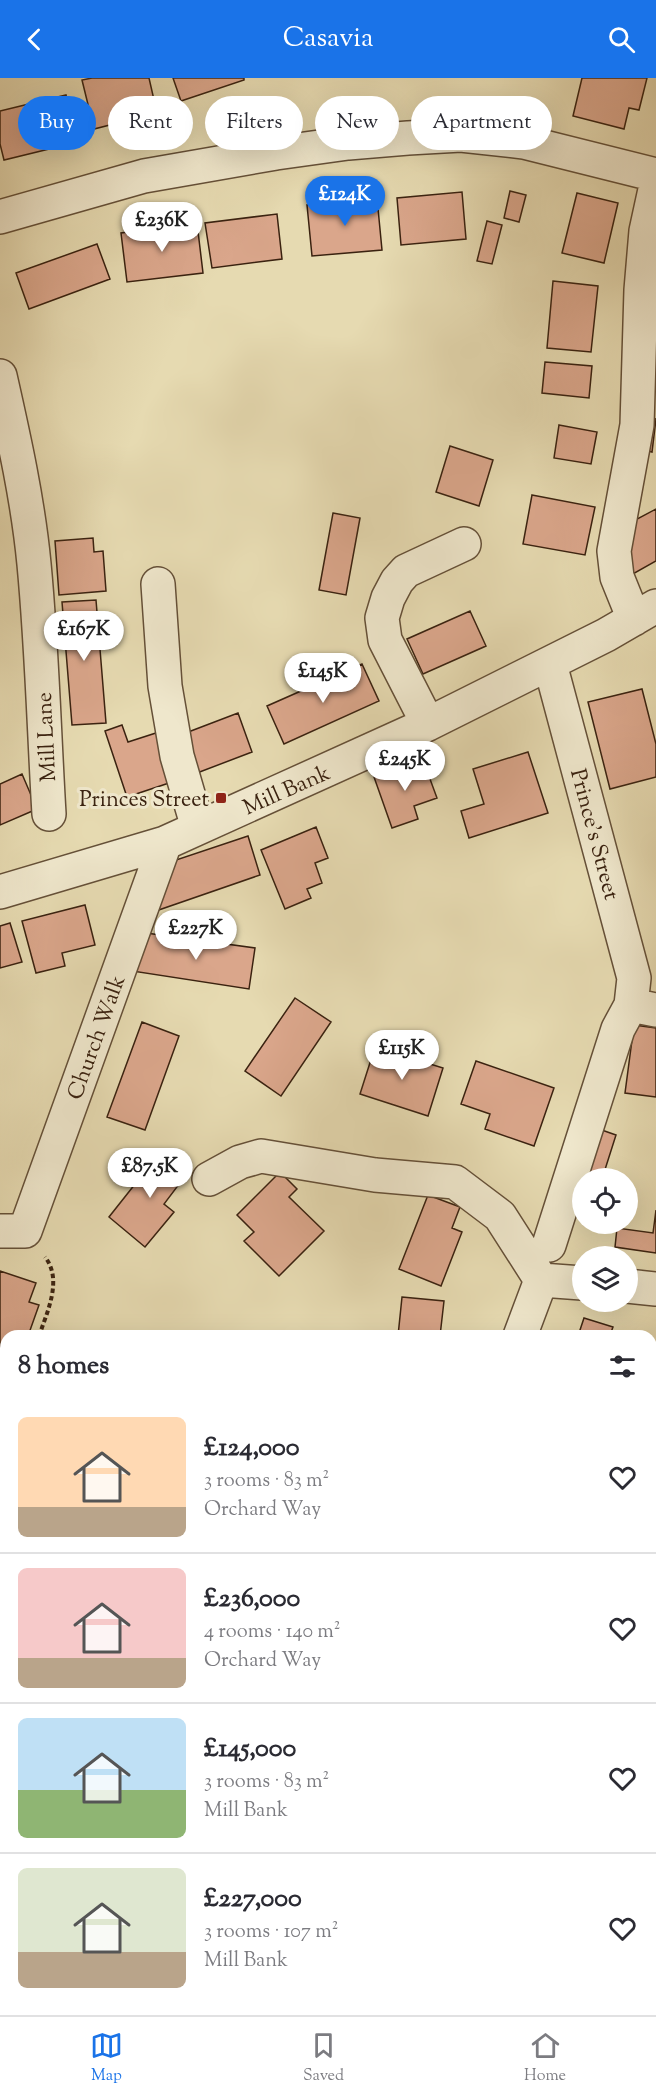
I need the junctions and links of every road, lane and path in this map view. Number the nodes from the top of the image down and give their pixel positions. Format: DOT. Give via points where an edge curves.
graph roads {
  1 [pos="656,176"];
  2 [pos="656,185"];
  3 [pos="0,217"];
  4 [pos="0,376"];
  5 [pos="464,544"];
  6 [pos="158,584"];
  7 [pos="645,613"];
  8 [pos="550,664"];
  9 [pos="428,724"];
  10 [pos="49,814"];
  11 [pos="198,828"];
  12 [pos="165,843"];
  13 [pos="0,892"];
  14 [pos="644,1007"];
  15 [pos="209,1179"];
  16 [pos="12,1231"];
  17 [pos="549,1245"];
  18 [pos="541,1280"];
  19 [pos="572,1282"];
  20 [pos="638,1287"];
  21 [pos="656,1289"];
  22 [pos="41,1330"];
  23 [pos="522,1330"];
  1 -- 3 [label="street" via="524,142 461,135 408,138 286,151 144,176"];
  2 -- 7 [label="street" via="645,231 640,290 637,425 614,550 617,576"];
  4 -- 10 [label="street, Mill Lane" via="34,561"];
  5 -- 9 [label="street" via="406,571 388,598 382,618 385,640"];
  6 -- 11 [label="street" via="165,686 177,756"];
  7 -- 8 [label="street, Mill Bank"];
  8 -- 9 [label="street, Mill Bank"];
  8 -- 14 [label="street, Prince's Street"];
  9 -- 11 [label="street, Mill Bank"];
  11 -- 12 [label="street, Mill Bank"];
  12 -- 13 [label="street, Mill Bank"];
  12 -- 16 [label="street, Church Walk"];
  14 -- 17 [label="street, Prince's Street" via="618,1029"];
  15 -- 18 [label="street" via="240,1162 261,1156 375,1175 455,1182 500,1216"];
  16 -- 22 [label="path" via="49,1262 54,1290"];
  18 -- 19 [label="street"];
  18 -- 23 [label="street"];
  20 -- 21 [label="street"];
}
